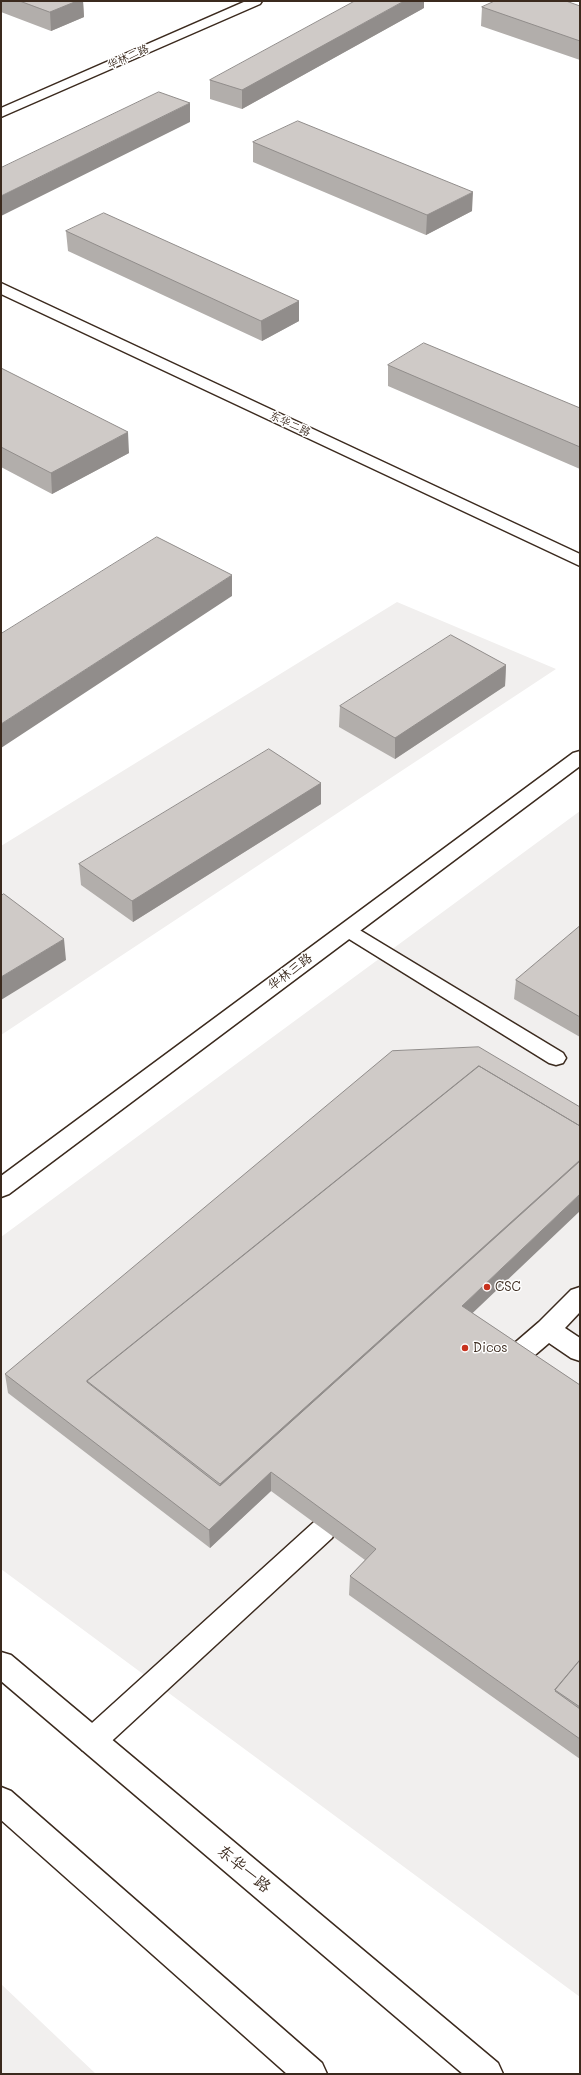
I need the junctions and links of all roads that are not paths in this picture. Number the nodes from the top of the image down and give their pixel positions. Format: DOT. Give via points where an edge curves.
graph roads {
  1 [pos="256,1"];
  2 [pos="1,113"];
  3 [pos="1,288"];
  4 [pos="580,561"];
  5 [pos="580,757"];
  6 [pos="347,930"];
  7 [pos="556,1058"];
  8 [pos="1,1188"];
  9 [pos="580,1297"];
  10 [pos="548,1329"];
  11 [pos="580,1351"];
  12 [pos="512,1360"];
  13 [pos="323,1530"];
  14 [pos="1,1664"];
  15 [pos="92,1741"];
  16 [pos="1,1801"];
  17 [pos="311,2074"];
  18 [pos="487,2074"];
  1 -- 2 [label="street, 华林二路"];
  3 -- 4 [label="street, 东华二路"];
  5 -- 6 [label="street, 华林三路"];
  6 -- 7 [label="lane"];
  6 -- 8 [label="street, 华林三路"];
  9 -- 10 [label="street"];
  10 -- 11 [label="street"];
  10 -- 12 [label="street"];
  13 -- 15 [label="street"];
  14 -- 15 [label="street, 东华一路"];
  15 -- 18 [label="street, 东华一路"];
  16 -- 17 [label="street"];
}
